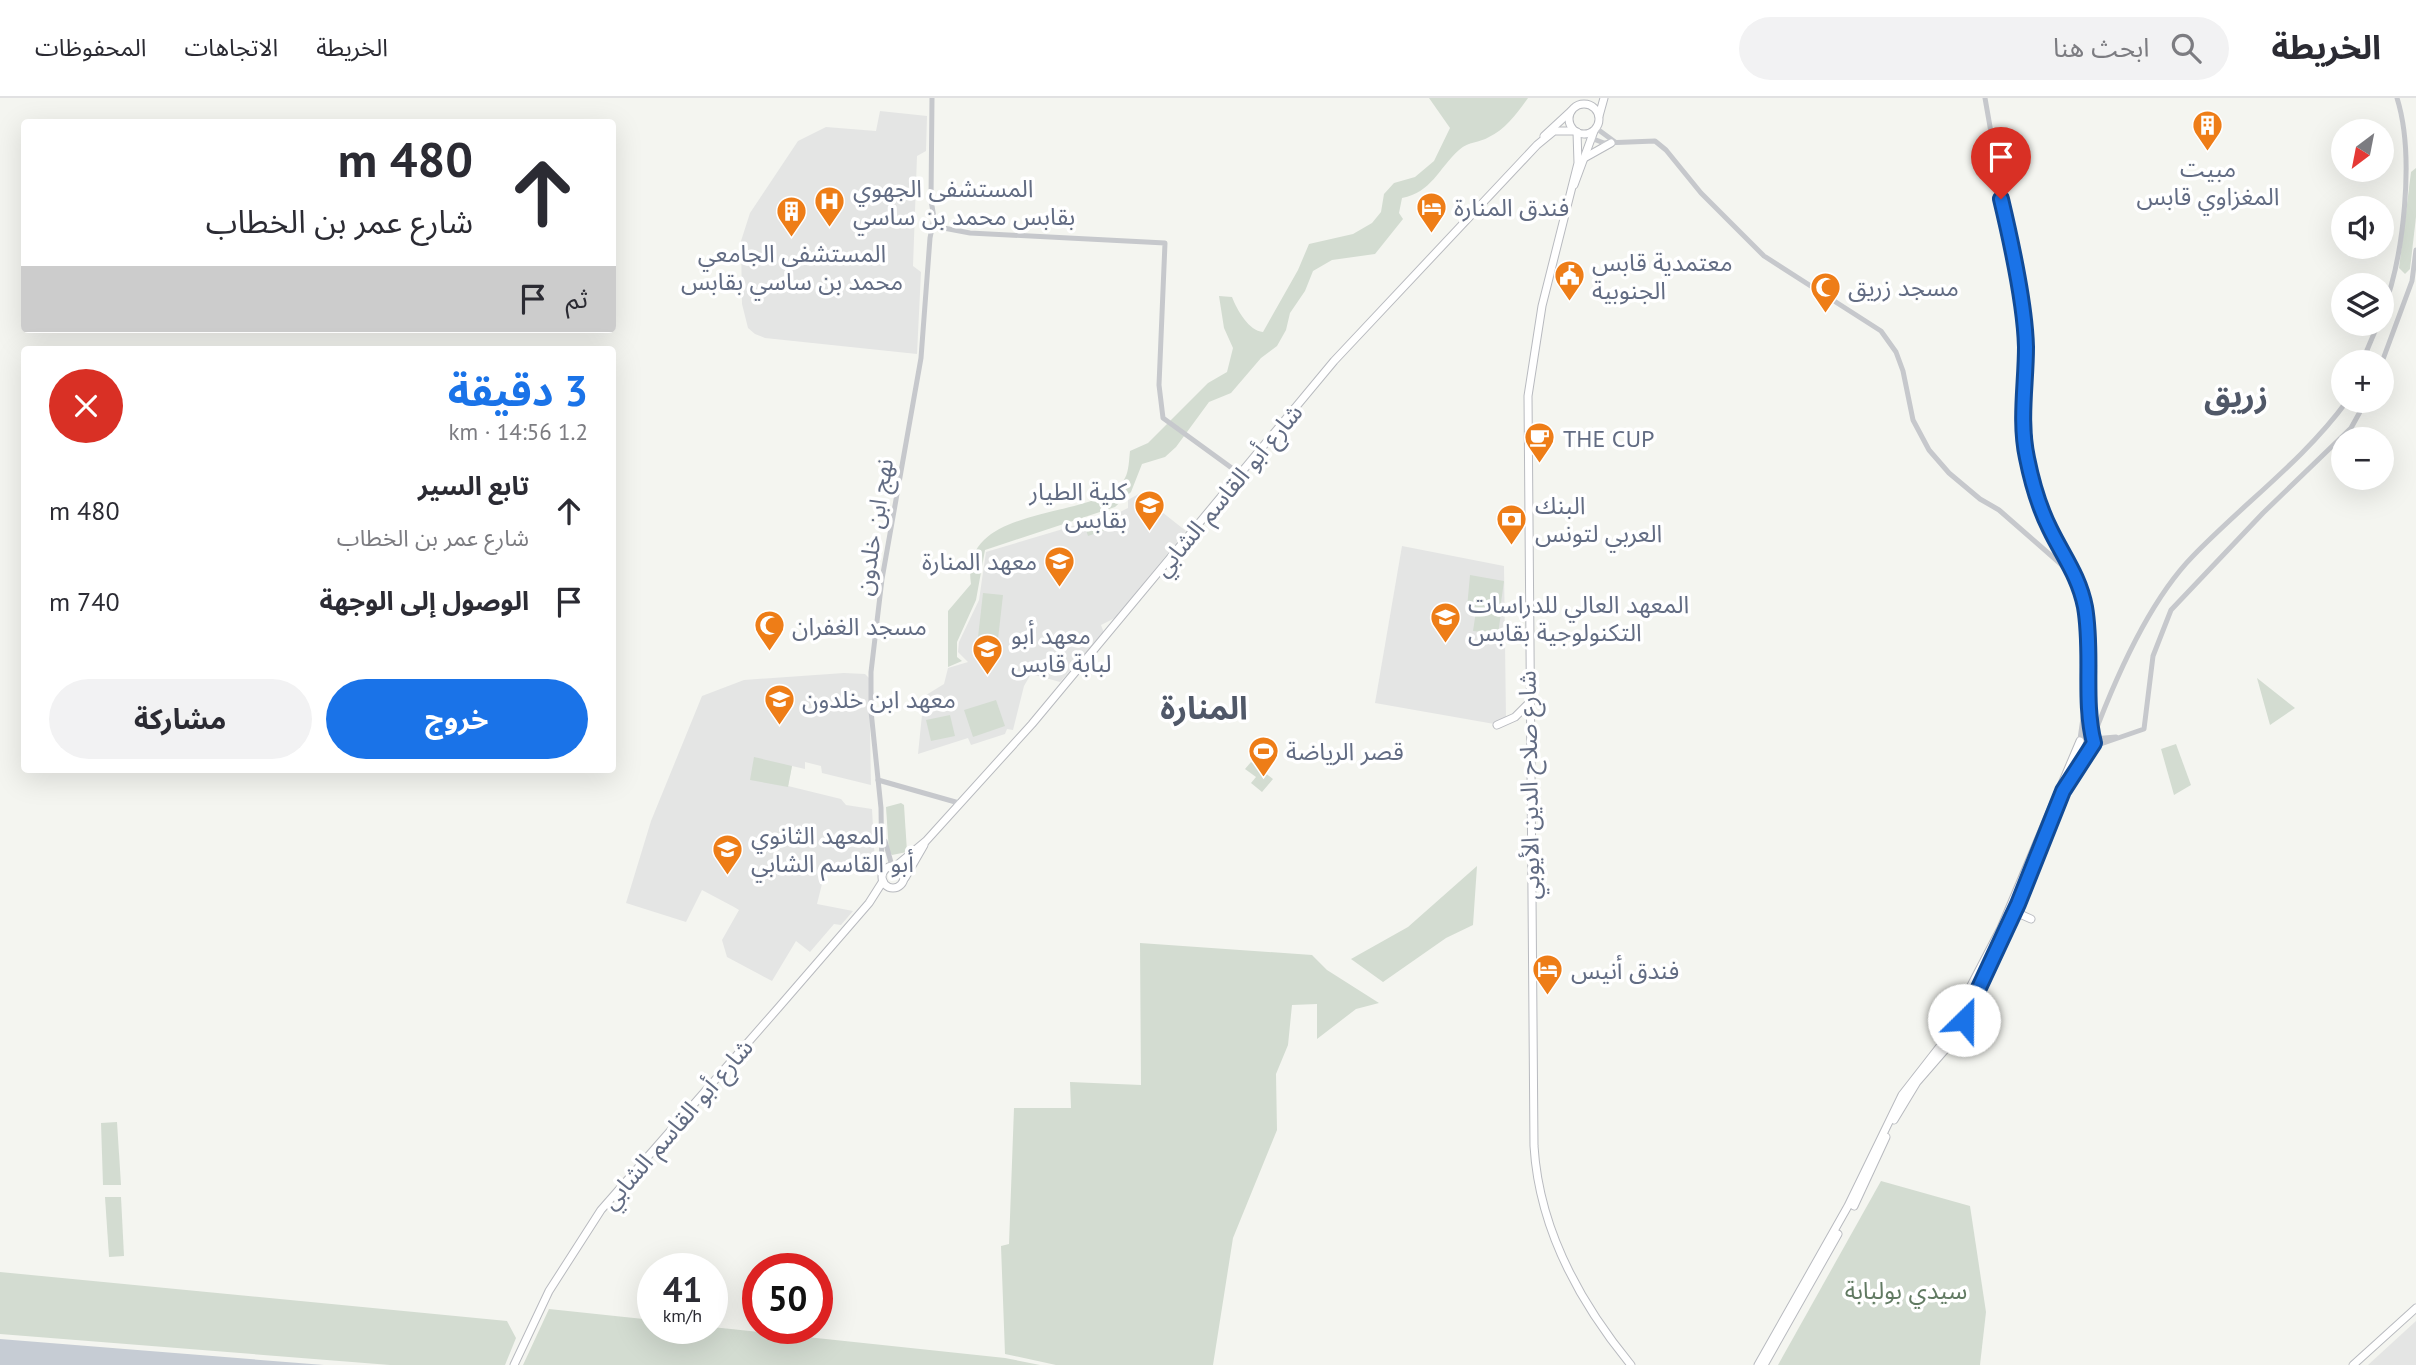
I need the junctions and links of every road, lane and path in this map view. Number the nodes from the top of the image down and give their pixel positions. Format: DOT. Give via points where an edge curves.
graph roads {
  1 [pos="932,98"];
  2 [pos="1604,98"];
  3 [pos="1985,98"];
  4 [pos="2397,98"];
  5 [pos="1581,101"];
  6 [pos="1571,111"];
  7 [pos="1598,117"];
  8 [pos="1595,129"];
  9 [pos="1577,132"];
  10 [pos="1590,139"];
  11 [pos="1621,142"];
  12 [pos="1611,143"];
  13 [pos="1537,145"];
  14 [pos="1586,158"];
  15 [pos="1574,186"];
  16 [pos="934,218"];
  17 [pos="933,226"];
  18 [pos="943,227"];
  19 [pos="2416,250"];
  20 [pos="2393,273"];
  21 [pos="2387,350"];
  22 [pos="2336,413"];
  23 [pos="2360,413"];
  24 [pos="1240,474"];
  25 [pos="2075,573"];
  26 [pos="1528,704"];
  27 [pos="2087,710"];
  28 [pos="1497,725"];
  29 [pos="2119,737"];
  30 [pos="2093,738"];
  31 [pos="2080,740"];
  32 [pos="2091,748"];
  33 [pos="878,780"];
  34 [pos="959,803"];
  35 [pos="883,834"];
  36 [pos="926,841"];
  37 [pos="894,866"];
  38 [pos="905,878"];
  39 [pos="883,879"];
  40 [pos="890,888"];
  41 [pos="869,903"];
  42 [pos="2018,904"];
  43 [pos="2031,919"];
  44 [pos="1952,1022"];
  45 [pos="1962,1026"];
  46 [pos="1948,1031"];
  47 [pos="1956,1036"];
  48 [pos="2416,1308"];
  49 [pos="514,1365"];
  50 [pos="1631,1365"];
  51 [pos="1758,1365"];
  52 [pos="1764,1365"];
  53 [pos="2353,1365"];
  1 -- 16 [label="street, نهج ابن خلدون"];
  2 -- 7 [label="main road"];
  3 -- 25 [label="street" via="2024,322 2022,411 2027,460 2050,529"];
  4 -- 20 [label="street" via="2404,120 2408,172"];
  5 -- 6 [label="main road"];
  5 -- 7 [label="main road" via="1592,106"];
  6 -- 9 [label="main road" via="1569,121"];
  6 -- 13 [label="main road, شارع أبو القاسم الشابي" via="1549,128"];
  7 -- 8 [label="main road"];
  8 -- 9 [label="main road"];
  8 -- 10 [label="main road, شارع صلاح الدين الأيوبي"];
  8 -- 11 [label="street"];
  9 -- 10 [label="street"];
  9 -- 13 [label="main road, شارع أبو القاسم الشابي" via="1554,131"];
  9 -- 15 [label="main road, شارع صلاح الدين الأيوبي" via="1580,155"];
  10 -- 12 [label="street"];
  10 -- 14 [label="main road, شارع صلاح الدين الأيوبي"];
  11 -- 12 [label="street"];
  11 -- 25 [label="street" via="1655,141 1764,256 1881,331 1896,352 1913,420 1928,450 1980,499"];
  12 -- 14 [label="main road"];
  13 -- 24 [label="main road, شارع أبو القاسم الشابي" via="1334,361"];
  14 -- 15 [label="main road, شارع صلاح الدين الأيوبي"];
  15 -- 26 [label="main road, شارع صلاح الدين الأيوبي" via="1542,306 1528,396"];
  16 -- 17 [label="street, نهج ابن خلدون"];
  16 -- 18 [label="street" via="943,218"];
  17 -- 18 [label="street"];
  17 -- 33 [label="street, نهج ابن خلدون" via="921,358 872,654 871,710"];
  18 -- 24 [label="street" via="970,233 1165,243 1159,385 1163,418"];
  19 -- 21 [label="street" via="2413,281"];
  22 -- 30 [label="street" via="2178,573 2147,622"];
  23 -- 29 [label="street" via="2351,428 2167,615 2153,656 2144,729"];
  24 -- 34 [label="main road, شارع أبو القاسم الشابي" via="1086,661"];
  25 -- 27 [label="street" via="2089,637"];
  26 -- 28 [label="main road"];
  26 -- 50 [label="main road, شارع صلاح الدين الأيوبي" via="1535,1173 1574,1284"];
  27 -- 30 [label="street"];
  27 -- 31 [label="street"];
  29 -- 30 [label="street"];
  29 -- 32 [label="street"];
  30 -- 31 [label="street" via="2086,735"];
  30 -- 32 [label="street"];
  31 -- 32 [label="street" via="2082,748"];
  31 -- 44 [label="main road" via="2001,928"];
  32 -- 42 [label="main road" via="2063,791"];
  33 -- 34 [label="street"];
  33 -- 35 [label="street, نهج ابن خلدون"];
  34 -- 36 [label="main road, شارع أبو القاسم الشابي"];
  35 -- 37 [label="street"];
  35 -- 39 [label="street"];
  36 -- 37 [label="main road, شارع أبو القاسم الشابي"];
  36 -- 38 [label="main road, شارع أبو القاسم الشابي"];
  37 -- 38 [label="main road"];
  37 -- 39 [label="main road, شارع أبو القاسم الشابي"];
  38 -- 40 [label="main road, شارع أبو القاسم الشابي" via="900,887"];
  39 -- 40 [label="main road"];
  39 -- 41 [label="main road, شارع أبو القاسم الشابي"];
  40 -- 41 [label="main road, شارع أبو القاسم الشابي"];
  41 -- 49 [label="main road, شارع أبو القاسم الشابي" via="601,1210 556,1279"];
  42 -- 43 [label="main road" via="2019,913"];
  42 -- 45 [label="main road"];
  44 -- 45 [label="main road"];
  44 -- 46 [label="main road"];
  45 -- 47 [label="main road"];
  46 -- 47 [label="main road"];
  46 -- 51 [label="main road" via="1902,1095 1848,1206"];
  47 -- 52 [label="main road" via="1908,1095 1854,1205"];
  48 -- 53 [label="main road"];
}
